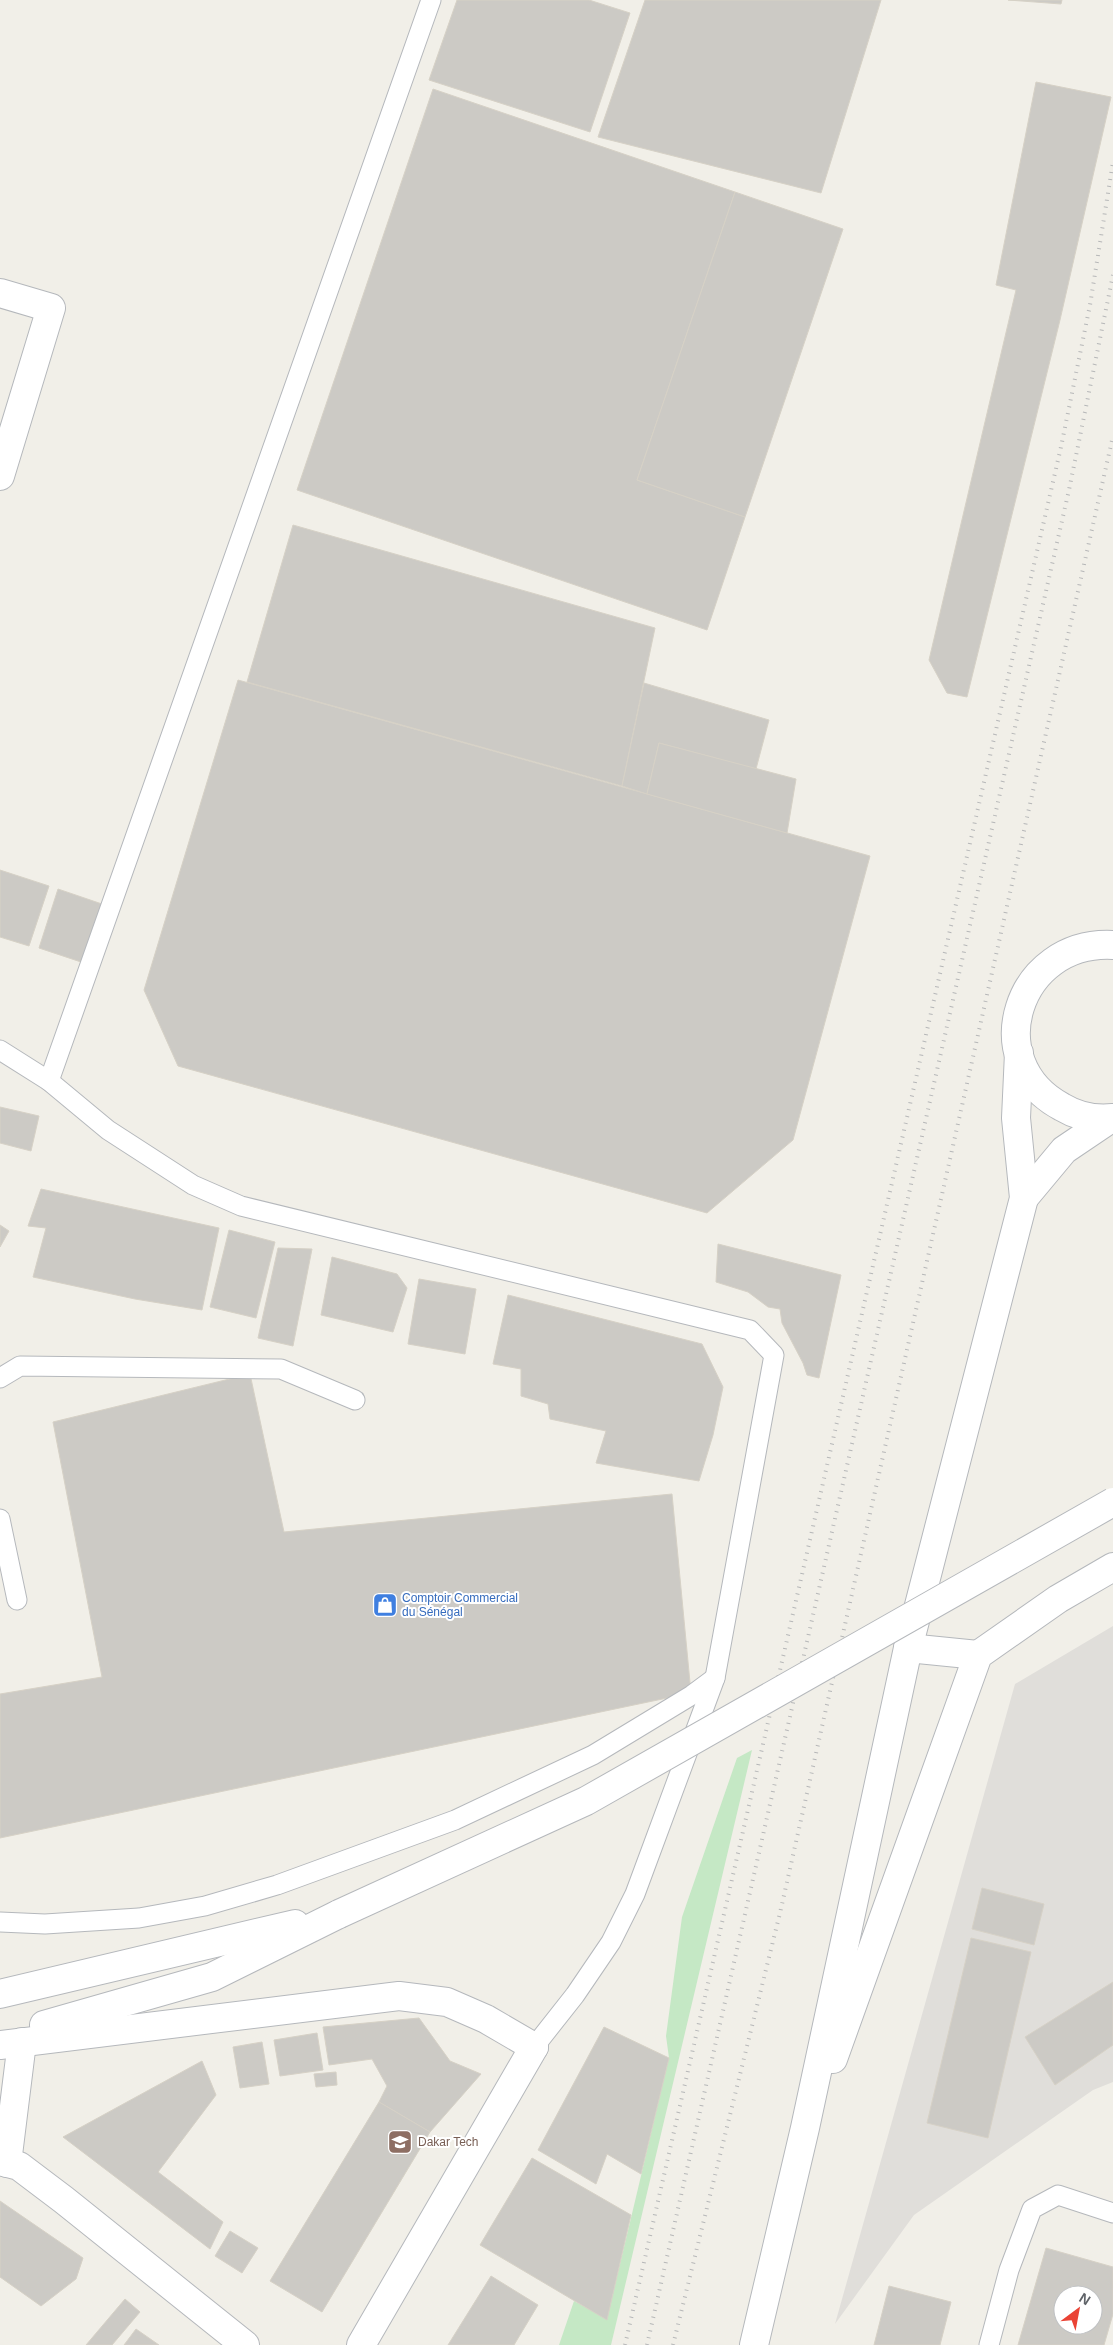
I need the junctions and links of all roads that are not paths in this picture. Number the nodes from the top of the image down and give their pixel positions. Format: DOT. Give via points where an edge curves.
graph roads {
  1 [pos="431,0"];
  2 [pos="0,293"];
  3 [pos="0,476"];
  4 [pos="1107,939"];
  5 [pos="0,1050"];
  6 [pos="1019,1053"];
  7 [pos="49,1081"];
  8 [pos="1111,1118"];
  9 [pos="1024,1198"];
  10 [pos="0,1378"];
  11 [pos="355,1400"];
  12 [pos="1111,1502"];
  13 [pos="0,1519"];
  14 [pos="1113,1567"];
  15 [pos="17,1600"];
  16 [pos="908,1648"];
  17 [pos="978,1655"];
  18 [pos="715,1678"];
  19 [pos="339,1914"];
  20 [pos="0,1922"];
  21 [pos="2,1994"];
  22 [pos="7,2041"];
  23 [pos="534,2047"];
  24 [pos="805,2128"];
  25 [pos="4,2162"];
  26 [pos="1113,2213"];
  27 [pos="245,2345"];
  28 [pos="361,2345"];
  29 [pos="754,2345"];
  30 [pos="989,2345"];
  1 -- 7 [label="lane"];
  2 -- 3 [label="street" via="51,308"];
  4 -- 6 [label="street" via="1069,951 1042,969 1031,981 1018,1014 1016,1034"];
  5 -- 7 [label="lane"];
  6 -- 8 [label="street" via="1030,1078 1053,1102 1089,1118"];
  6 -- 9 [label="street" via="1016,1118"];
  7 -- 18 [label="lane" via="108,1130 193,1184 241,1206 750,1330 774,1355"];
  8 -- 9 [label="street" via="1064,1150"];
  9 -- 16 [label="street"];
  10 -- 11 [label="lane" via="20,1366 281,1369"];
  12 -- 19 [label="street, bridge" via="586,1801"];
  13 -- 15 [label="lane"];
  14 -- 17 [label="street" via="1058,1599"];
  16 -- 17 [label="street"];
  16 -- 24 [label="street"];
  17 -- 24 [label="street" via="845,2030"];
  18 -- 20 [label="lane" via="593,1755 455,1820 277,1885 205,1906 139,1918 45,1924"];
  18 -- 23 [label="lane" via="635,1894 611,1942"];
  19 -- 21 [label="street"];
  19 -- 22 [label="street" via="212,1977"];
  22 -- 23 [label="street" via="400,1996 447,2002 486,2019"];
  22 -- 25 [label="street"];
  23 -- 28 [label="street"];
  24 -- 29 [label="street"];
  25 -- 27 [label="street" via="19,2166 64,2200"];
  26 -- 30 [label="lane" via="1058,2195 1032,2209 1009,2270"];
}
